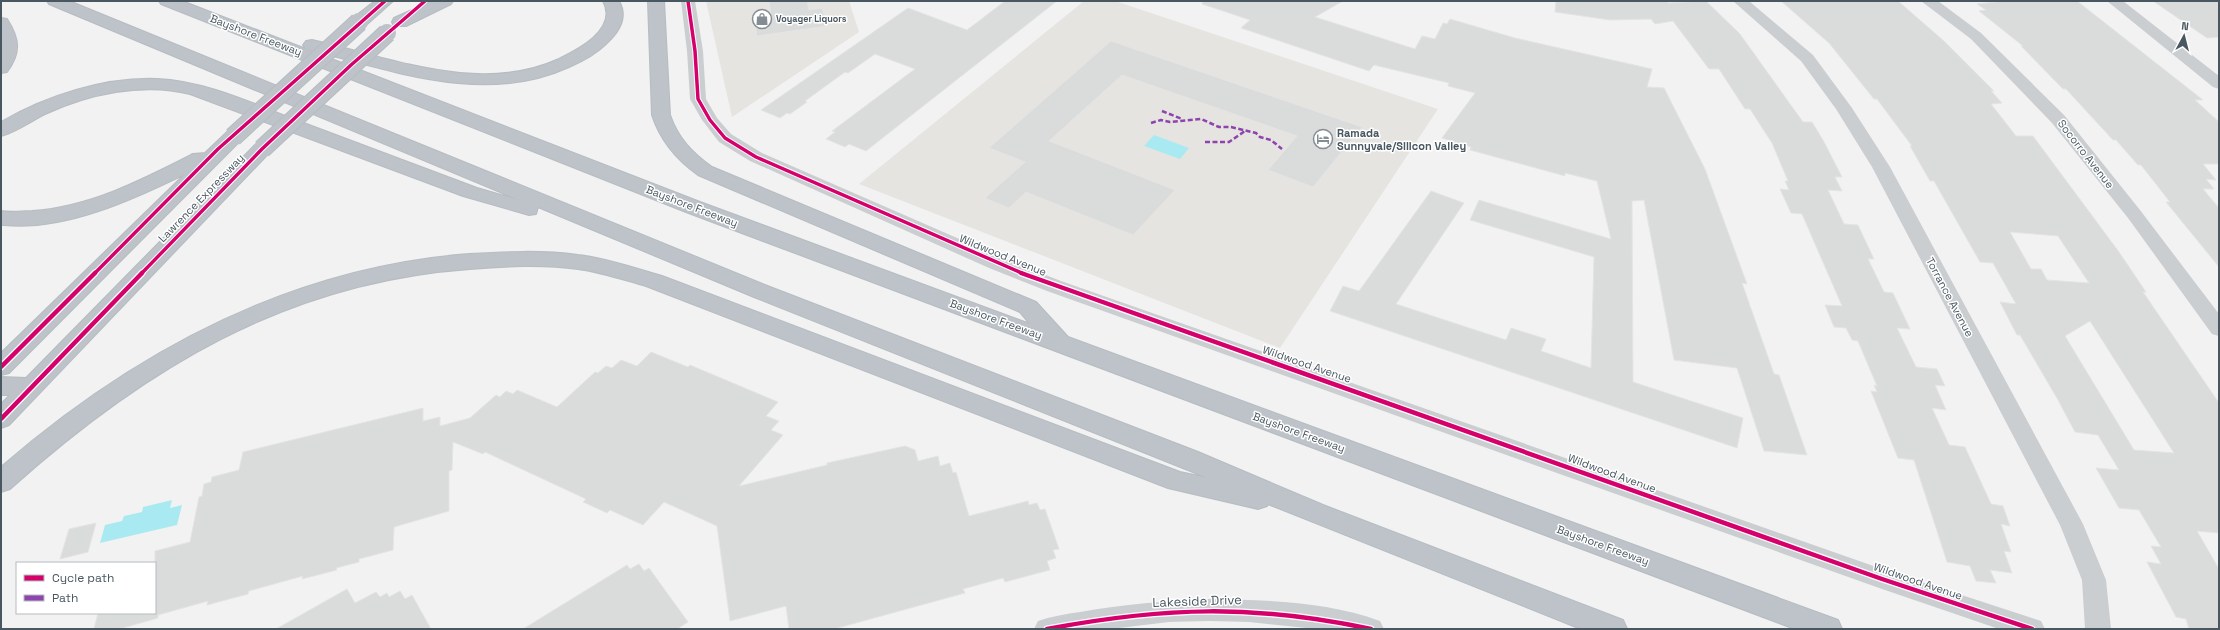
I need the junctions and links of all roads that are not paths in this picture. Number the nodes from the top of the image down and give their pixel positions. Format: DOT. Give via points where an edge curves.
graph roads {
  1 [pos="55,1"];
  2 [pos="167,1"];
  3 [pos="385,1"];
  4 [pos="425,1"];
  5 [pos="445,1"];
  6 [pos="611,1"];
  7 [pos="656,1"];
  8 [pos="688,1"];
  9 [pos="1740,1"];
  10 [pos="1928,1"];
  11 [pos="2114,1"];
  12 [pos="1,23"];
  13 [pos="393,27"];
  14 [pos="242,30"];
  15 [pos="1,68"];
  16 [pos="2219,84"];
  17 [pos="1,130"];
  18 [pos="225,143"];
  19 [pos="1,218"];
  20 [pos="641,242"];
  21 [pos="2219,329"];
  22 [pos="1061,343"];
  23 [pos="1,367"];
  24 [pos="1,386"];
  25 [pos="31,387"];
  26 [pos="1,419"];
  27 [pos="1,482"];
  28 [pos="1314,512"];
  29 [pos="1046,629"];
  30 [pos="1371,629"];
  31 [pos="1613,629"];
  32 [pos="1828,629"];
  33 [pos="2032,629"];
  34 [pos="2098,629"];
  1 -- 20 [label="highway"];
  2 -- 14 [label="highway, Bayshore Freeway"];
  3 -- 18 [label="highway, Lawrence Expressway, bridge"];
  4 -- 13 [label="highway, Lawrence Expressway"];
  5 -- 13 [label="highway"];
  6 -- 14 [label="highway" via="616,8 613,25 599,43 576,58 543,72 511,79 473,79 422,72 350,53"];
  7 -- 22 [label="highway" via="661,115 666,131 691,161 704,171 1028,307"];
  8 -- 33 [label="street, Wildwood Avenue" via="698,99 710,120 725,138 756,157 1054,286"];
  9 -- 34 [label="street, Torrance Avenue" via="1807,58 1844,108 1881,167 2071,524 2094,580"];
  10 -- 21 [label="street, Socorro Avenue" via="1976,36 2058,118 2134,214"];
  11 -- 16 [label="street"];
  12 -- 15 [label="highway" via="9,33 10,49"];
  13 -- 25 [label="highway, Lawrence Expressway, bridge" via="262,149"];
  14 -- 22 [label="highway, Bayshore Freeway" via="700,210"];
  17 -- 20 [label="highway" via="53,103 88,93 119,88 176,86 215,96 470,192"];
  18 -- 19 [label="highway" via="170,174 109,200 71,212 40,218"];
  18 -- 23 [label="highway, Lawrence Expressway"];
  20 -- 28 [label="highway" via="1182,456"];
  22 -- 32 [label="highway, Bayshore Freeway"];
  24 -- 25 [label="highway"];
  25 -- 26 [label="highway, Lawrence Expressway"];
  27 -- 28 [label="highway" via="74,420 128,382 188,346 248,317 333,286 373,275 428,265 525,259 590,264 654,281 1177,481"];
  28 -- 31 [label="highway"];
  29 -- 30 [label="street, Lakeside Drive" via="1101,617 1202,609 1257,610"];
}
